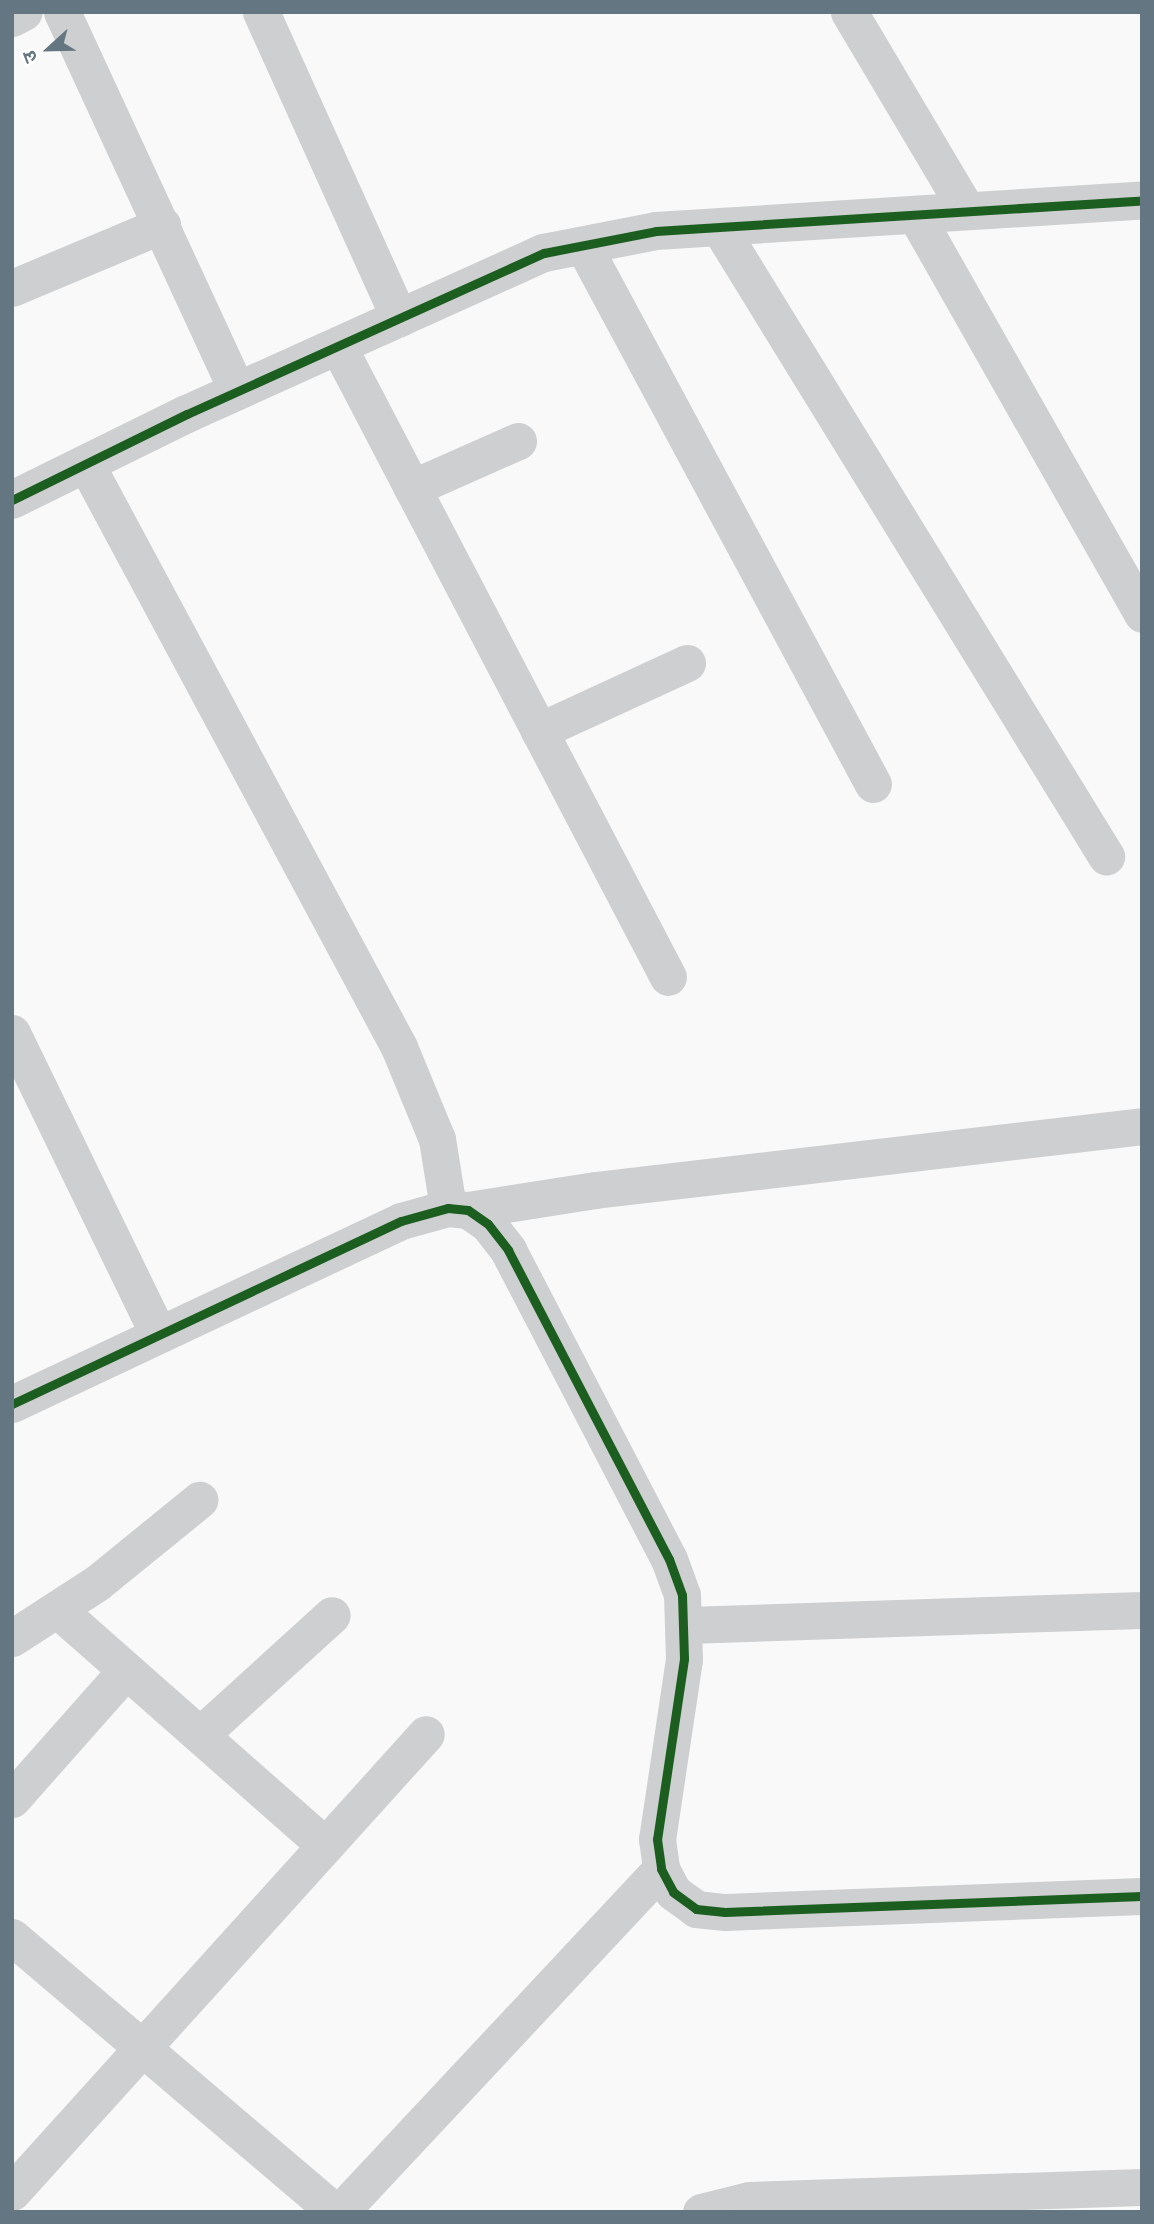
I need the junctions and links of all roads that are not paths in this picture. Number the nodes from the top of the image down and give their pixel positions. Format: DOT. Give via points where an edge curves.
graph roads {
  1 [pos="24,12"];
  2 [pos="62,12"];
  3 [pos="261,12"];
  4 [pos="849,12"];
  5 [pos="12,18"];
  6 [pos="1142,200"];
  7 [pos="967,211"];
  8 [pos="915,214"];
  9 [pos="162,225"];
  10 [pos="719,227"];
  11 [pos="583,245"];
  12 [pos="12,288"];
  13 [pos="399,318"];
  14 [pos="338,346"];
  15 [pos="237,391"];
  16 [pos="518,441"];
  17 [pos="86,464"];
  18 [pos="412,488"];
  19 [pos="12,500"];
  20 [pos="1142,614"];
  21 [pos="687,663"];
  22 [pos="539,731"];
  23 [pos="873,784"];
  24 [pos="1106,856"];
  25 [pos="668,977"];
  26 [pos="12,1033"];
  27 [pos="1142,1126"];
  28 [pos="458,1209"];
  29 [pos="157,1332"];
  30 [pos="12,1404"];
  31 [pos="199,1500"];
  32 [pos="58,1610"];
  33 [pos="1142,1610"];
  34 [pos="332,1615"];
  35 [pos="687,1625"];
  36 [pos="12,1638"];
  37 [pos="126,1670"];
  38 [pos="426,1734"];
  39 [pos="200,1735"];
  40 [pos="12,1799"];
  41 [pos="325,1844"];
  42 [pos="661,1869"];
  43 [pos="1142,1896"];
  44 [pos="12,1937"];
  45 [pos="139,2048"];
  46 [pos="1142,2187"];
  47 [pos="12,2192"];
  48 [pos="909,2202"];
  49 [pos="335,2212"];
  50 [pos="340,2212"];
  51 [pos="701,2212"];
  1 -- 5 [label="street"];
  2 -- 9 [label="street"];
  3 -- 13 [label="street"];
  4 -- 7 [label="street"];
  6 -- 7 [label="street"];
  7 -- 8 [label="street"];
  8 -- 10 [label="street"];
  8 -- 20 [label="street"];
  9 -- 12 [label="street"];
  9 -- 15 [label="street"];
  10 -- 11 [label="street" via="656,231"];
  10 -- 24 [label="street"];
  11 -- 13 [label="street" via="544,253"];
  11 -- 23 [label="street"];
  13 -- 14 [label="street"];
  14 -- 15 [label="street"];
  14 -- 18 [label="street"];
  15 -- 17 [label="street"];
  16 -- 18 [label="street"];
  17 -- 19 [label="street"];
  17 -- 28 [label="street" via="399,1047 437,1139"];
  18 -- 22 [label="street"];
  21 -- 22 [label="street"];
  22 -- 25 [label="street"];
  26 -- 29 [label="street"];
  27 -- 28 [label="street"];
  28 -- 29 [label="street" via="401,1221"];
  28 -- 35 [label="street" via="488,1224 508,1250 669,1559"];
  29 -- 30 [label="street"];
  31 -- 32 [label="street"];
  32 -- 36 [label="street"];
  32 -- 37 [label="street"];
  33 -- 35 [label="street"];
  34 -- 39 [label="street"];
  35 -- 42 [label="street" via="657,1839"];
  37 -- 39 [label="street"];
  37 -- 40 [label="street"];
  38 -- 41 [label="street"];
  39 -- 41 [label="street"];
  41 -- 45 [label="street"];
  42 -- 43 [label="street" via="673,1892 696,1909 725,1912"];
  42 -- 50 [label="street"];
  44 -- 45 [label="street"];
  45 -- 47 [label="street"];
  45 -- 49 [label="street"];
  46 -- 48 [label="street"];
  48 -- 51 [label="street" via="730,2202"];
}
